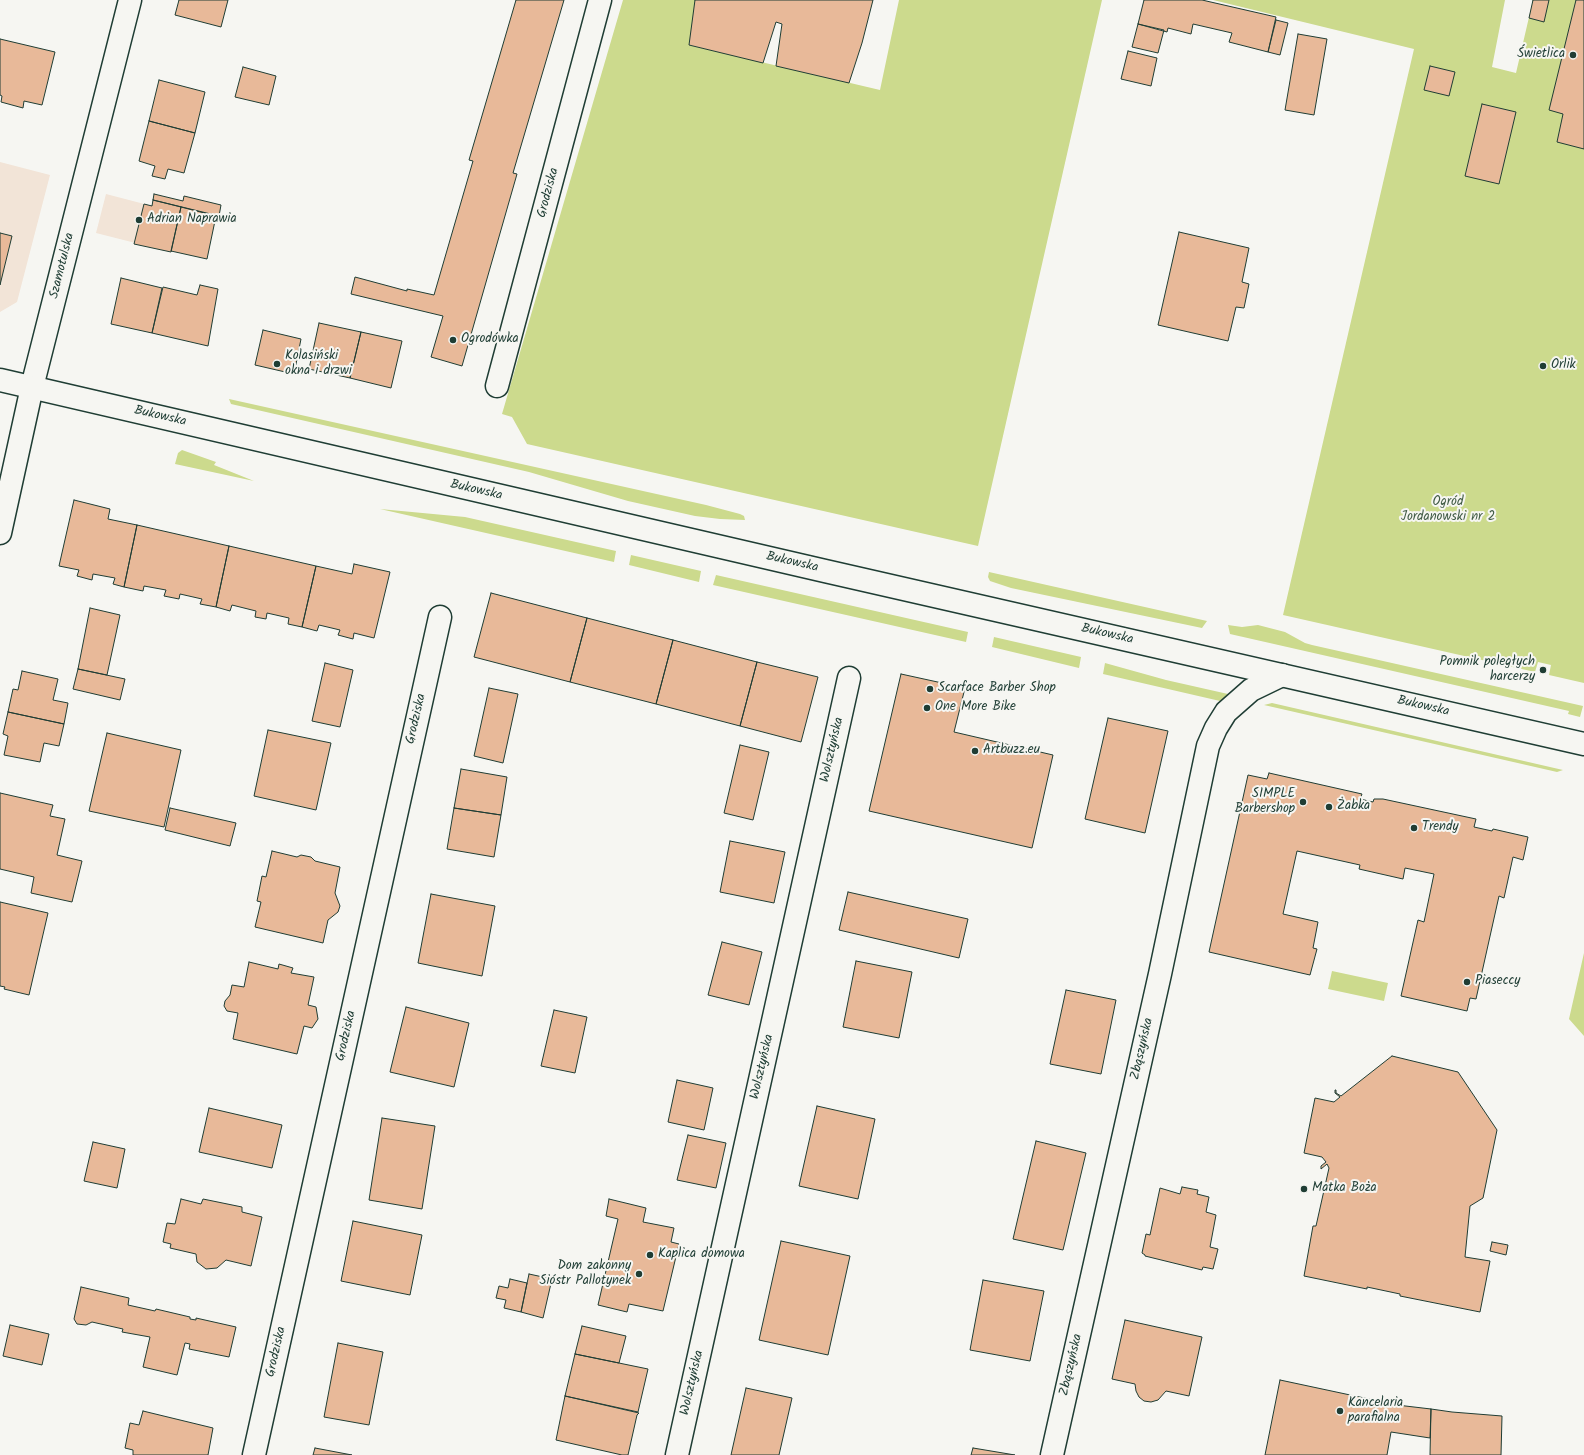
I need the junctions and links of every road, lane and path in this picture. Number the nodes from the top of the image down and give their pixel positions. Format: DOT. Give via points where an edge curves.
graph roads {
  1 [pos="130,0"];
  2 [pos="600,0"];
  3 [pos="0,380"];
  4 [pos="497,386"];
  5 [pos="32,387"];
  6 [pos="0,533"];
  7 [pos="440,616"];
  8 [pos="1282,675"];
  9 [pos="849,678"];
  10 [pos="1584,744"];
  11 [pos="254,1455"];
  12 [pos="677,1455"];
  13 [pos="1052,1455"];
  1 -- 5 [label="street, Szamotulska"];
  2 -- 4 [label="street, Grodziska"];
  3 -- 5 [label="street, Bukowska"];
  5 -- 6 [label="street, Szamotulska"];
  5 -- 8 [label="street, Bukowska"];
  7 -- 11 [label="street, Grodziska"];
  8 -- 10 [label="street, Bukowska"];
  8 -- 13 [label="street, Zbąszyńska" via="1251,690 1226,712 1208,746"];
  9 -- 12 [label="street, Wolsztyńska"];
}
